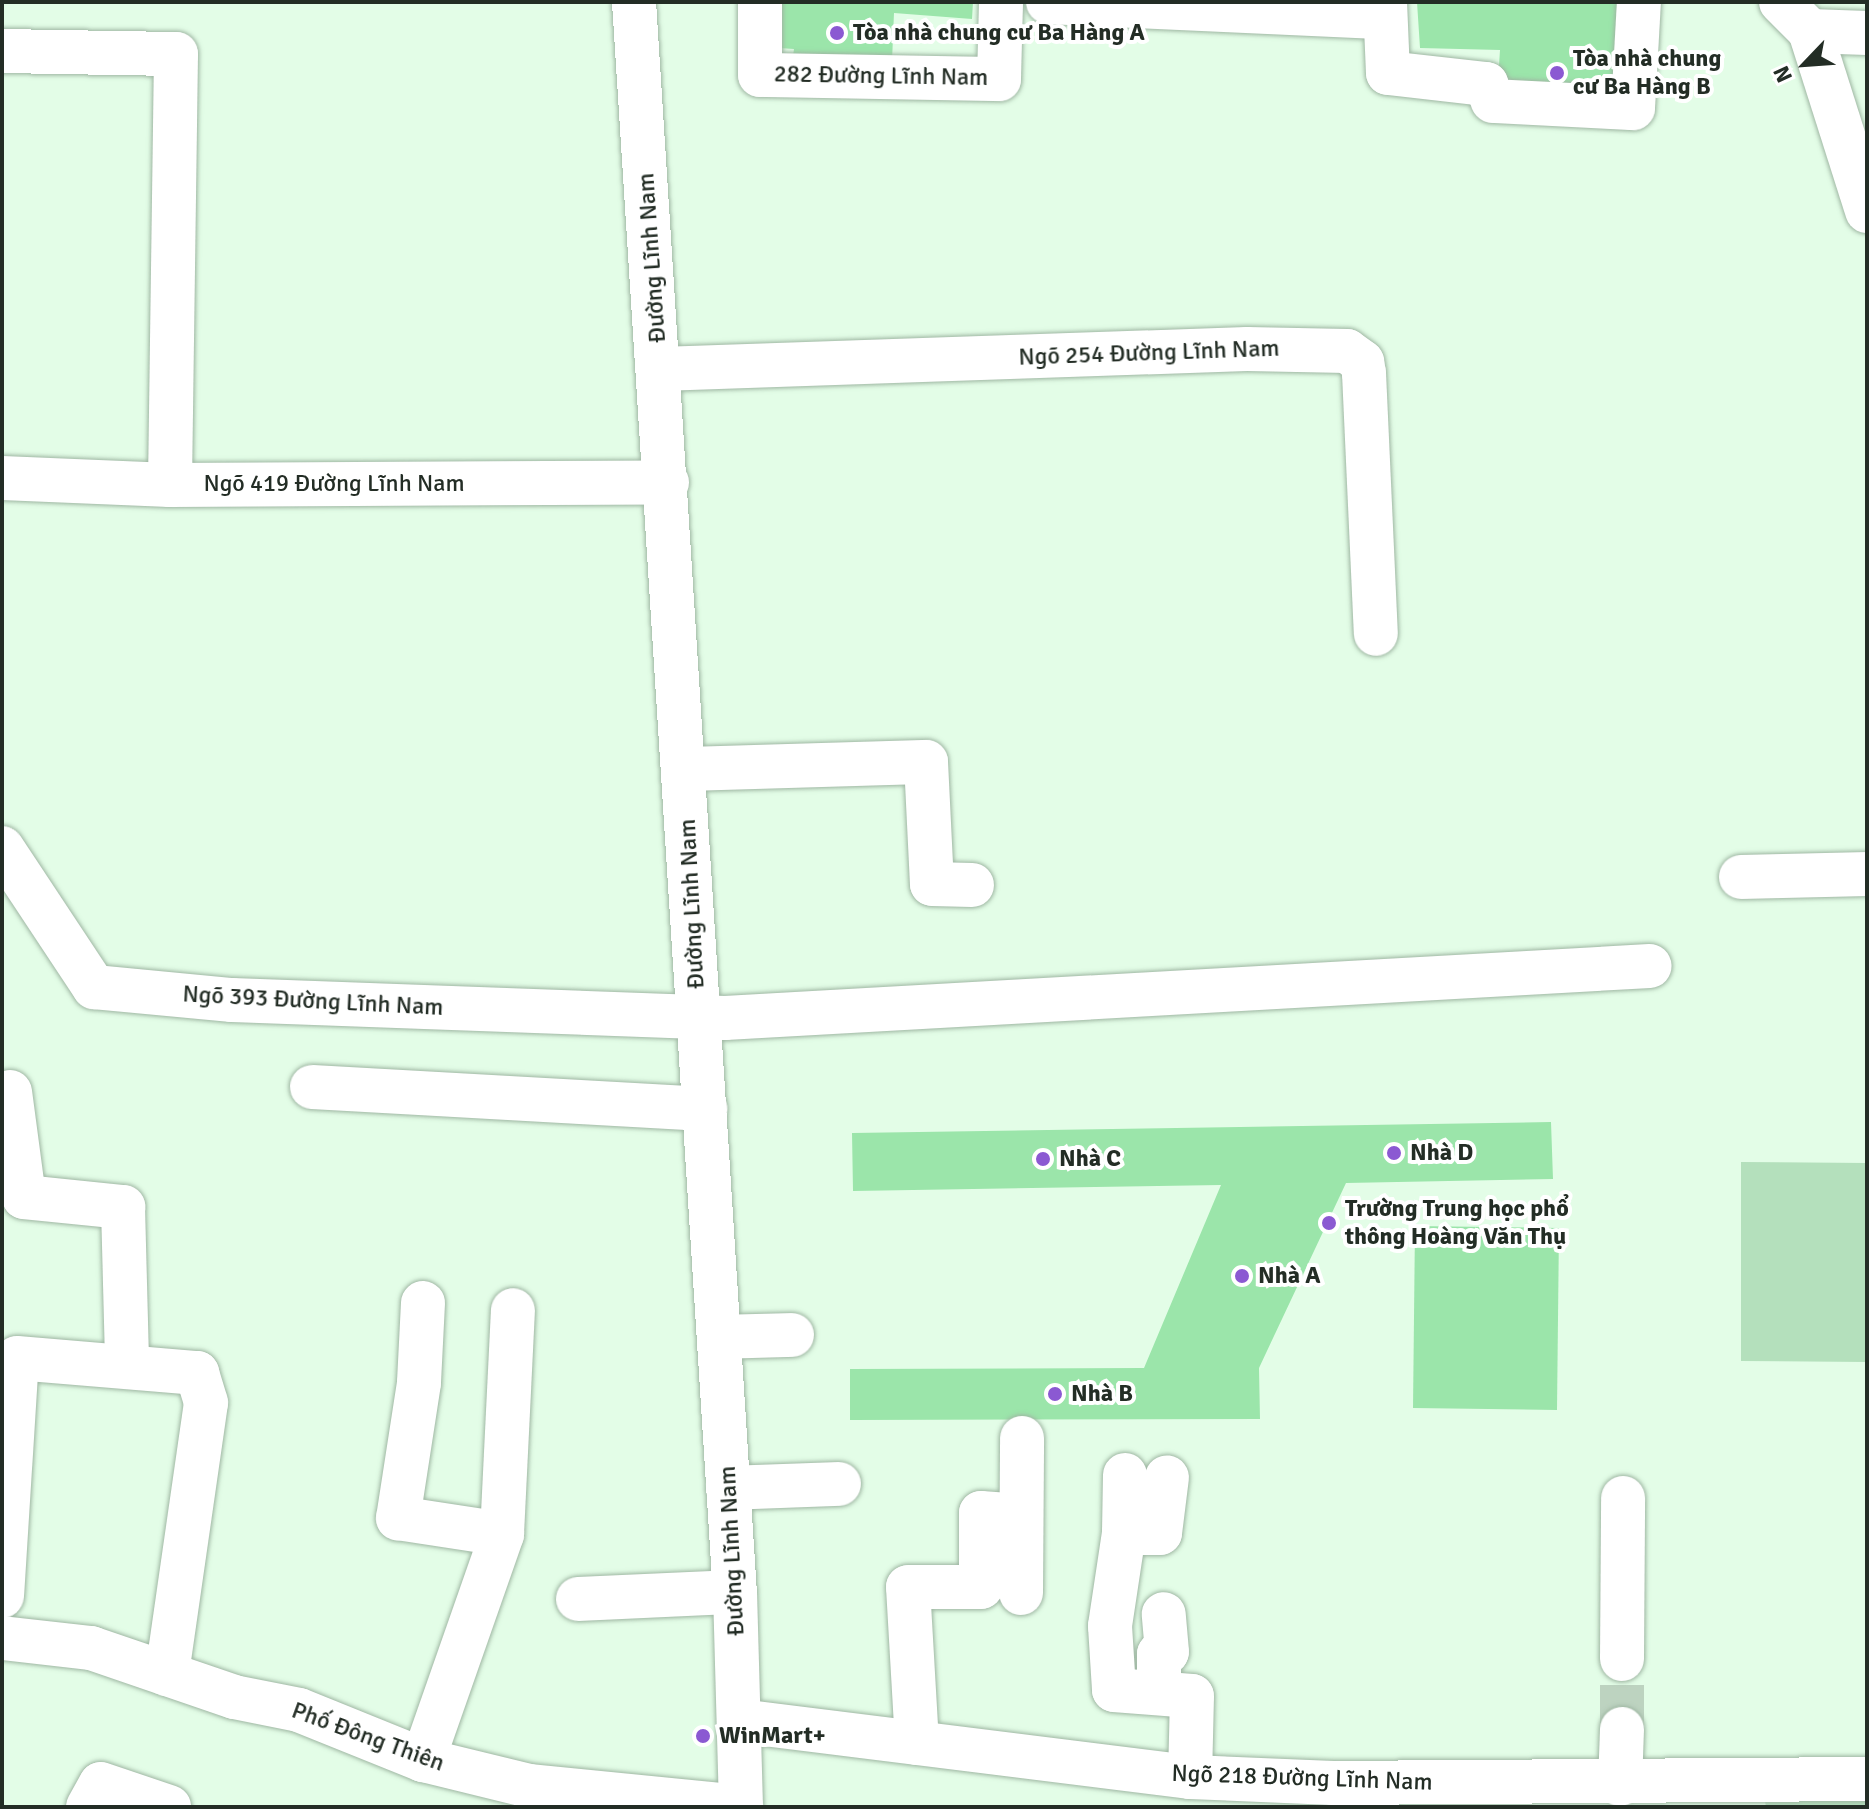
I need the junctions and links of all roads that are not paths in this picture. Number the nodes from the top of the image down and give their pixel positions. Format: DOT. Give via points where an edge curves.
graph roads {
  1 [pos="634,2"];
  2 [pos="760,2"];
  3 [pos="1001,2"];
  4 [pos="1048,2"];
  5 [pos="1639,2"];
  6 [pos="1384,10"];
  7 [pos="1795,16"];
  8 [pos="1867,33"];
  9 [pos="2,51"];
  10 [pos="1867,211"];
  11 [pos="660,369"];
  12 [pos="2,478"];
  13 [pos="667,482"];
  14 [pos="170,485"];
  15 [pos="1376,634"];
  16 [pos="684,769"];
  17 [pos="2,848"];
  18 [pos="1867,874"];
  19 [pos="1741,877"];
  20 [pos="972,885"];
  21 [pos="1650,966"];
  22 [pos="699,1018"];
  23 [pos="312,1087"];
  24 [pos="10,1092"];
  25 [pos="705,1109"];
  26 [pos="423,1303"];
  27 [pos="513,1310"];
  28 [pos="792,1335"];
  29 [pos="720,1337"];
  30 [pos="127,1365"];
  31 [pos="1022,1438"];
  32 [pos="6,1451"];
  33 [pos="1146,1476"];
  34 [pos="839,1484"];
  35 [pos="728,1488"];
  36 [pos="1623,1498"];
  37 [pos="1021,1516"];
  38 [pos="502,1534"];
  39 [pos="735,1592"];
  40 [pos="1021,1593"];
  41 [pos="2,1596"];
  42 [pos="578,1599"];
  43 [pos="1164,1614"];
  44 [pos="2,1638"];
  45 [pos="1622,1659"];
  46 [pos="167,1674"];
  47 [pos="1159,1691"];
  48 [pos="740,1721"];
  49 [pos="1622,1729"];
  50 [pos="917,1743"];
  51 [pos="423,1760"];
  52 [pos="1190,1777"];
  53 [pos="1867,1779"];
  54 [pos="1635,1791"];
  55 [pos="528,1797"];
  56 [pos="88,1807"];
  57 [pos="169,1807"];
  58 [pos="741,1807"];
  1 -- 11 [label="street, Đường Lĩnh Nam"];
  2 -- 3 [label="street, 282 Đường Lĩnh Nam" via="760,75 999,79"];
  4 -- 6 [label="street"];
  5 -- 6 [label="street" via="1633,108 1493,101 1486,84 1388,73"];
  7 -- 8 [label="street"];
  7 -- 10 [label="street"];
  9 -- 14 [label="street" via="176,54"];
  11 -- 13 [label="street, Đường Lĩnh Nam"];
  11 -- 15 [label="street, Ngõ 254 Đường Lĩnh Nam" via="1247,349 1347,351 1362,362 1364,373"];
  12 -- 14 [label="street, Ngõ 419 Đường Lĩnh Nam"];
  13 -- 14 [label="street, Ngõ 419 Đường Lĩnh Nam"];
  13 -- 16 [label="street, Đường Lĩnh Nam"];
  16 -- 20 [label="street" via="926,762 932,884"];
  16 -- 22 [label="street, Đường Lĩnh Nam"];
  17 -- 22 [label="street, Ngõ 393 Đường Lĩnh Nam" via="94,987 232,1000"];
  18 -- 19 [label="street"];
  21 -- 22 [label="street"];
  22 -- 25 [label="street, Đường Lĩnh Nam"];
  23 -- 25 [label="street"];
  24 -- 30 [label="street" via="24,1197 123,1207"];
  25 -- 29 [label="street, Đường Lĩnh Nam"];
  26 -- 38 [label="street" via="419,1383 398,1518"];
  27 -- 38 [label="street"];
  28 -- 29 [label="street"];
  29 -- 35 [label="street, Đường Lĩnh Nam"];
  30 -- 32 [label="street" via="17,1358"];
  30 -- 46 [label="street" via="197,1373 205,1387"];
  31 -- 37 [label="street"];
  32 -- 41 [label="street"];
  33 -- 47 [label="street" via="1124,1533 1110,1626 1114,1690"];
  34 -- 35 [label="street"];
  35 -- 39 [label="street, Đường Lĩnh Nam"];
  36 -- 45 [label="street"];
  37 -- 40 [label="street"];
  37 -- 50 [label="street" via="981,1513 981,1587 908,1587"];
  38 -- 51 [label="street"];
  39 -- 42 [label="street"];
  39 -- 48 [label="street, Đường Lĩnh Nam"];
  43 -- 47 [label="street" via="1167,1652 1159,1654"];
  44 -- 46 [label="street, Phố Đông Thiên" via="91,1648"];
  46 -- 51 [label="street, Phố Đông Thiên" via="234,1697 299,1710"];
  47 -- 52 [label="street" via="1192,1696"];
  48 -- 50 [label="street, Ngõ 218 Đường Lĩnh Nam"];
  48 -- 58 [label="street, Đường Lĩnh Nam"];
  49 -- 54 [label="street"];
  50 -- 52 [label="street, Ngõ 218 Đường Lĩnh Nam"];
  51 -- 55 [label="street, Phố Đông Thiên"];
  52 -- 54 [label="street, Ngõ 218 Đường Lĩnh Nam"];
  53 -- 54 [label="street, Ngõ 218 Đường Lĩnh Nam"];
  55 -- 58 [label="street, Phố Đông Thiên"];
  56 -- 57 [label="street" via="101,1784"];
}
